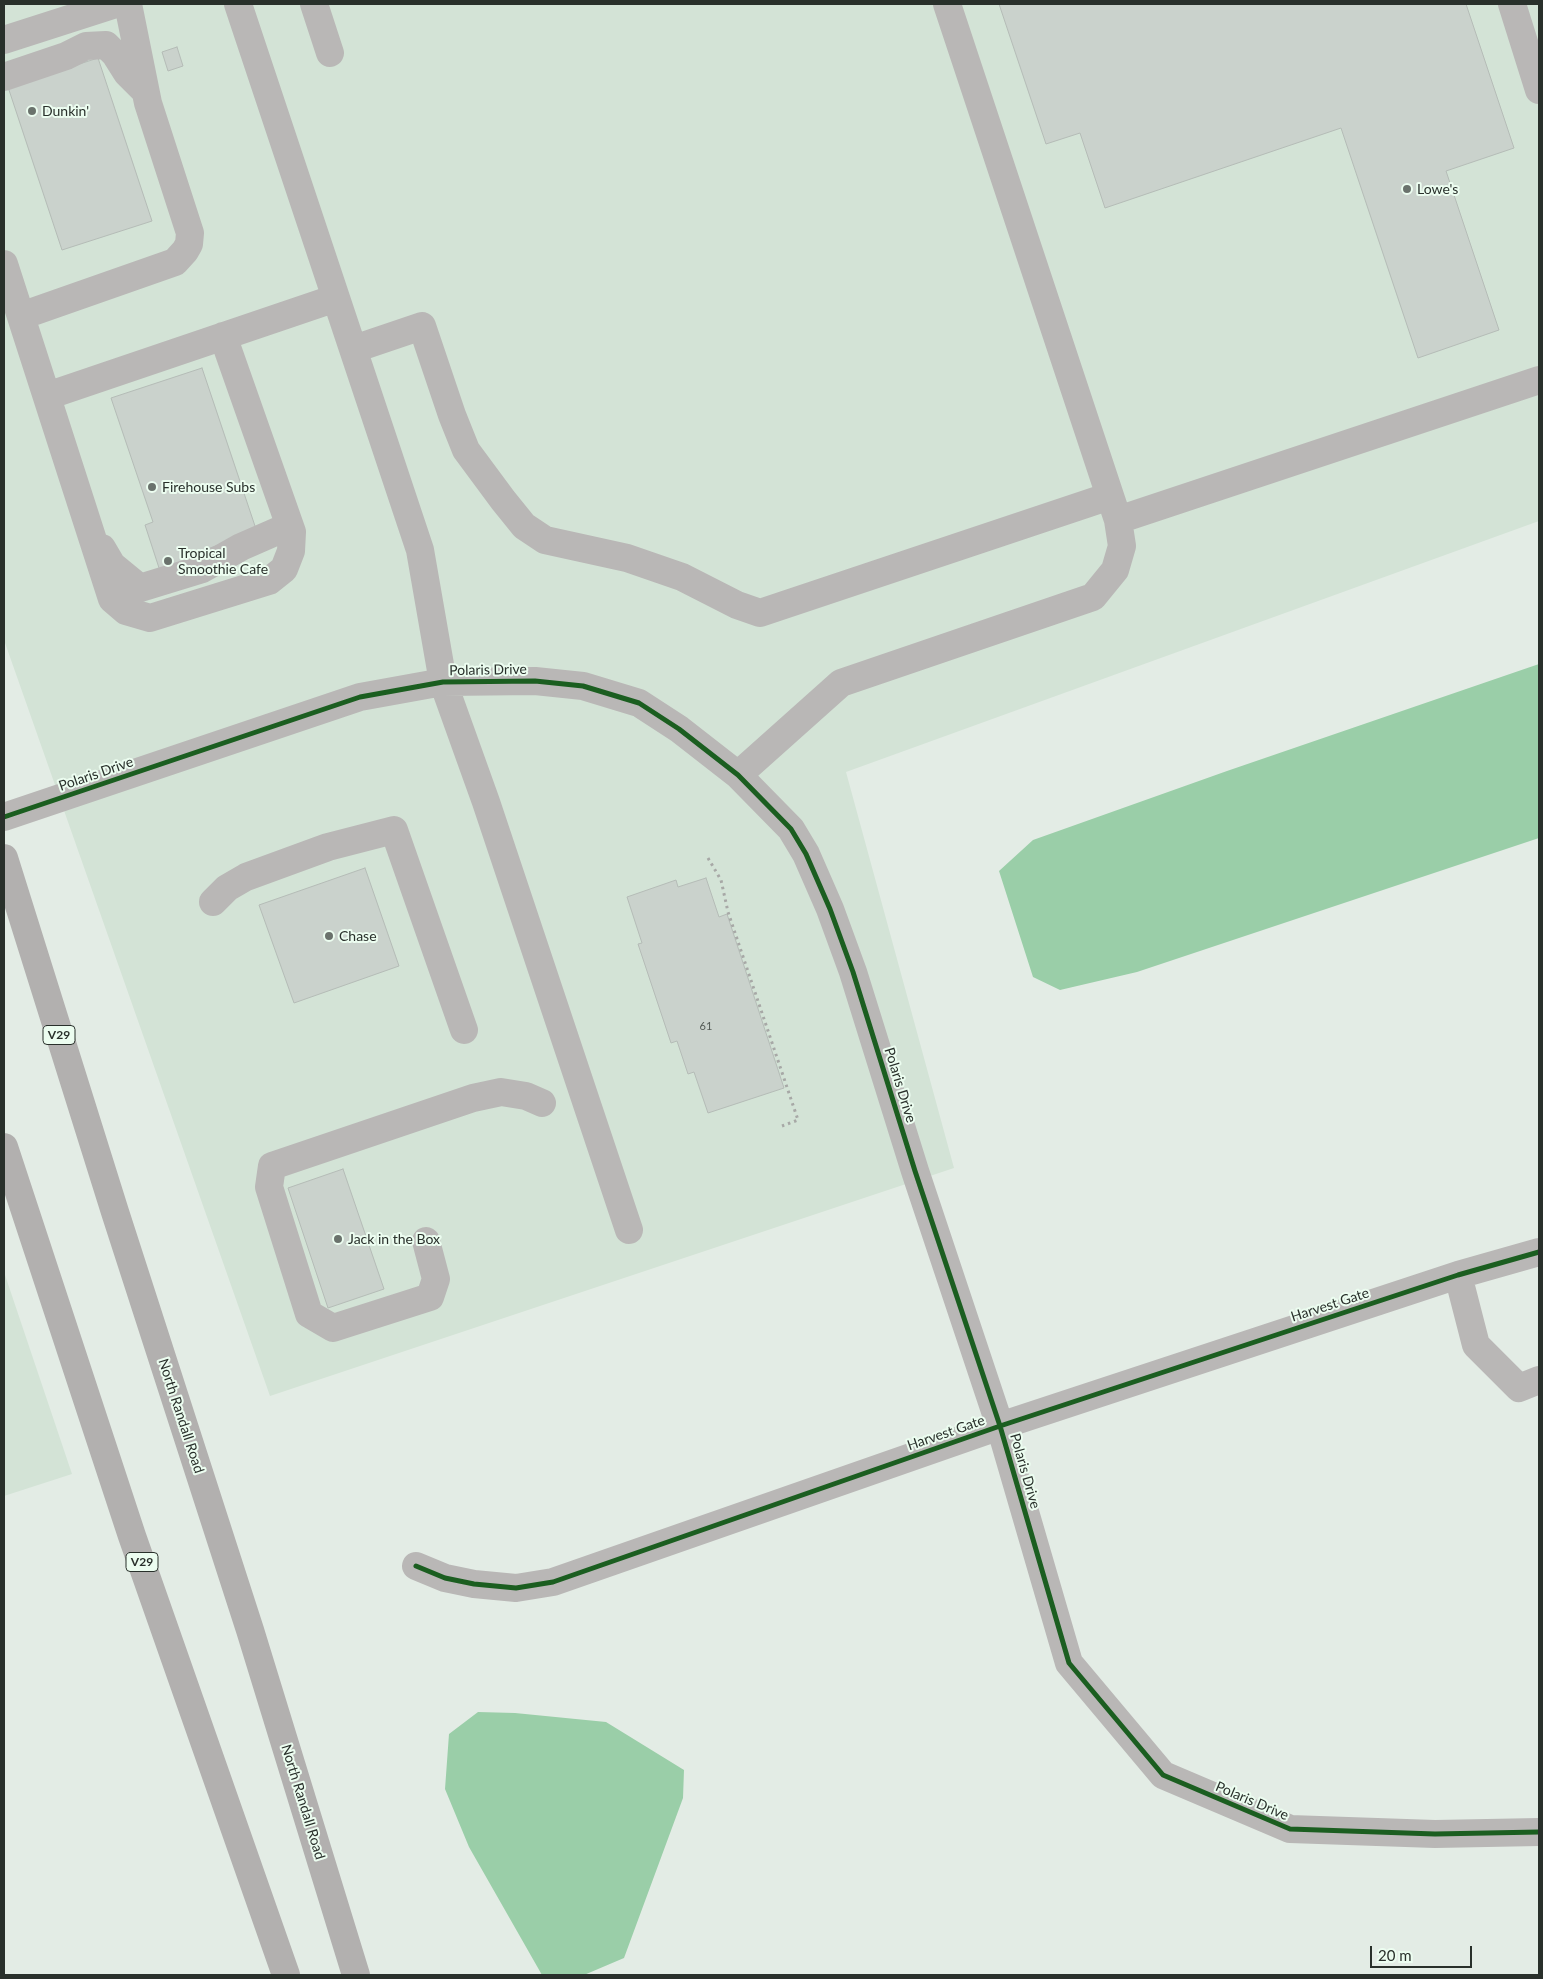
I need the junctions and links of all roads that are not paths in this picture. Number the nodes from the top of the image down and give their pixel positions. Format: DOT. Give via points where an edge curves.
graph roads {
  1 [pos="116,4"];
  2 [pos="128,4"];
  3 [pos="238,4"];
  4 [pos="314,4"];
  5 [pos="947,4"];
  6 [pos="1512,4"];
  7 [pos="4,40"];
  8 [pos="330,53"];
  9 [pos="4,76"];
  10 [pos="1539,90"];
  11 [pos="146,92"];
  12 [pos="4,264"];
  13 [pos="336,298"];
  14 [pos="21,316"];
  15 [pos="223,336"];
  16 [pos="354,349"];
  17 [pos="1539,380"];
  18 [pos="47,396"];
  19 [pos="1114,508"];
  20 [pos="86,518"];
  21 [pos="290,526"];
  22 [pos="443,682"];
  23 [pos="738,775"];
  24 [pos="4,817"];
  25 [pos="4,858"];
  26 [pos="213,902"];
  27 [pos="464,1030"];
  28 [pos="542,1103"];
  29 [pos="4,1147"];
  30 [pos="628,1230"];
  31 [pos="426,1241"];
  32 [pos="1539,1252"];
  33 [pos="1458,1275"];
  34 [pos="1539,1380"];
  35 [pos="1000,1426"];
  36 [pos="416,1566"];
  37 [pos="1539,1832"];
  38 [pos="286,1975"];
  39 [pos="356,1975"];
  1 -- 7 [label="street"];
  2 -- 11 [label="street"];
  3 -- 13 [label="street"];
  4 -- 8 [label="street"];
  5 -- 19 [label="street"];
  6 -- 10 [label="street"];
  9 -- 11 [label="street" via="66,56 86,46 106,45"];
  11 -- 14 [label="street" via="190,233 186,251 175,262"];
  12 -- 14 [label="street"];
  13 -- 15 [label="street"];
  13 -- 16 [label="street"];
  14 -- 18 [label="street"];
  15 -- 18 [label="street"];
  15 -- 21 [label="street"];
  16 -- 19 [label="street" via="422,326 466,450 524,526 545,540 627,558 682,577 760,613"];
  16 -- 22 [label="street" via="420,550"];
  17 -- 19 [label="street"];
  18 -- 20 [label="street"];
  19 -- 23 [label="street" via="1122,546 1115,570 1093,597 841,683"];
  20 -- 21 [label="street" via="112,566 140,588 202,569 241,546"];
  20 -- 21 [label="street" via="112,599 126,611 150,618 269,581 284,569 291,551"];
  22 -- 23 [label="street, Polaris Drive" via="535,681 583,686 639,703 686,734"];
  22 -- 24 [label="street, Polaris Drive" via="360,697"];
  22 -- 30 [label="street"];
  23 -- 35 [label="street, Polaris Drive" via="791,829 806,854 830,909"];
  25 -- 39 [label="main road, North Randall Road / V29" via="250,1630"];
  26 -- 27 [label="street" via="246,877 328,847 394,830"];
  28 -- 31 [label="street" via="526,1096 501,1092 473,1098 272,1166 268,1187 309,1314 333,1328 430,1297 436,1279"];
  29 -- 38 [label="main road, V29" via="132,1536"];
  32 -- 33 [label="street, Harvest Gate"];
  33 -- 34 [label="street" via="1476,1345 1519,1388"];
  33 -- 35 [label="street, Harvest Gate"];
  35 -- 36 [label="street, Harvest Gate" via="553,1582 516,1588 474,1584 445,1578"];
  35 -- 37 [label="street, Polaris Drive" via="1069,1663 1162,1775 1290,1829 1435,1834"];
}
